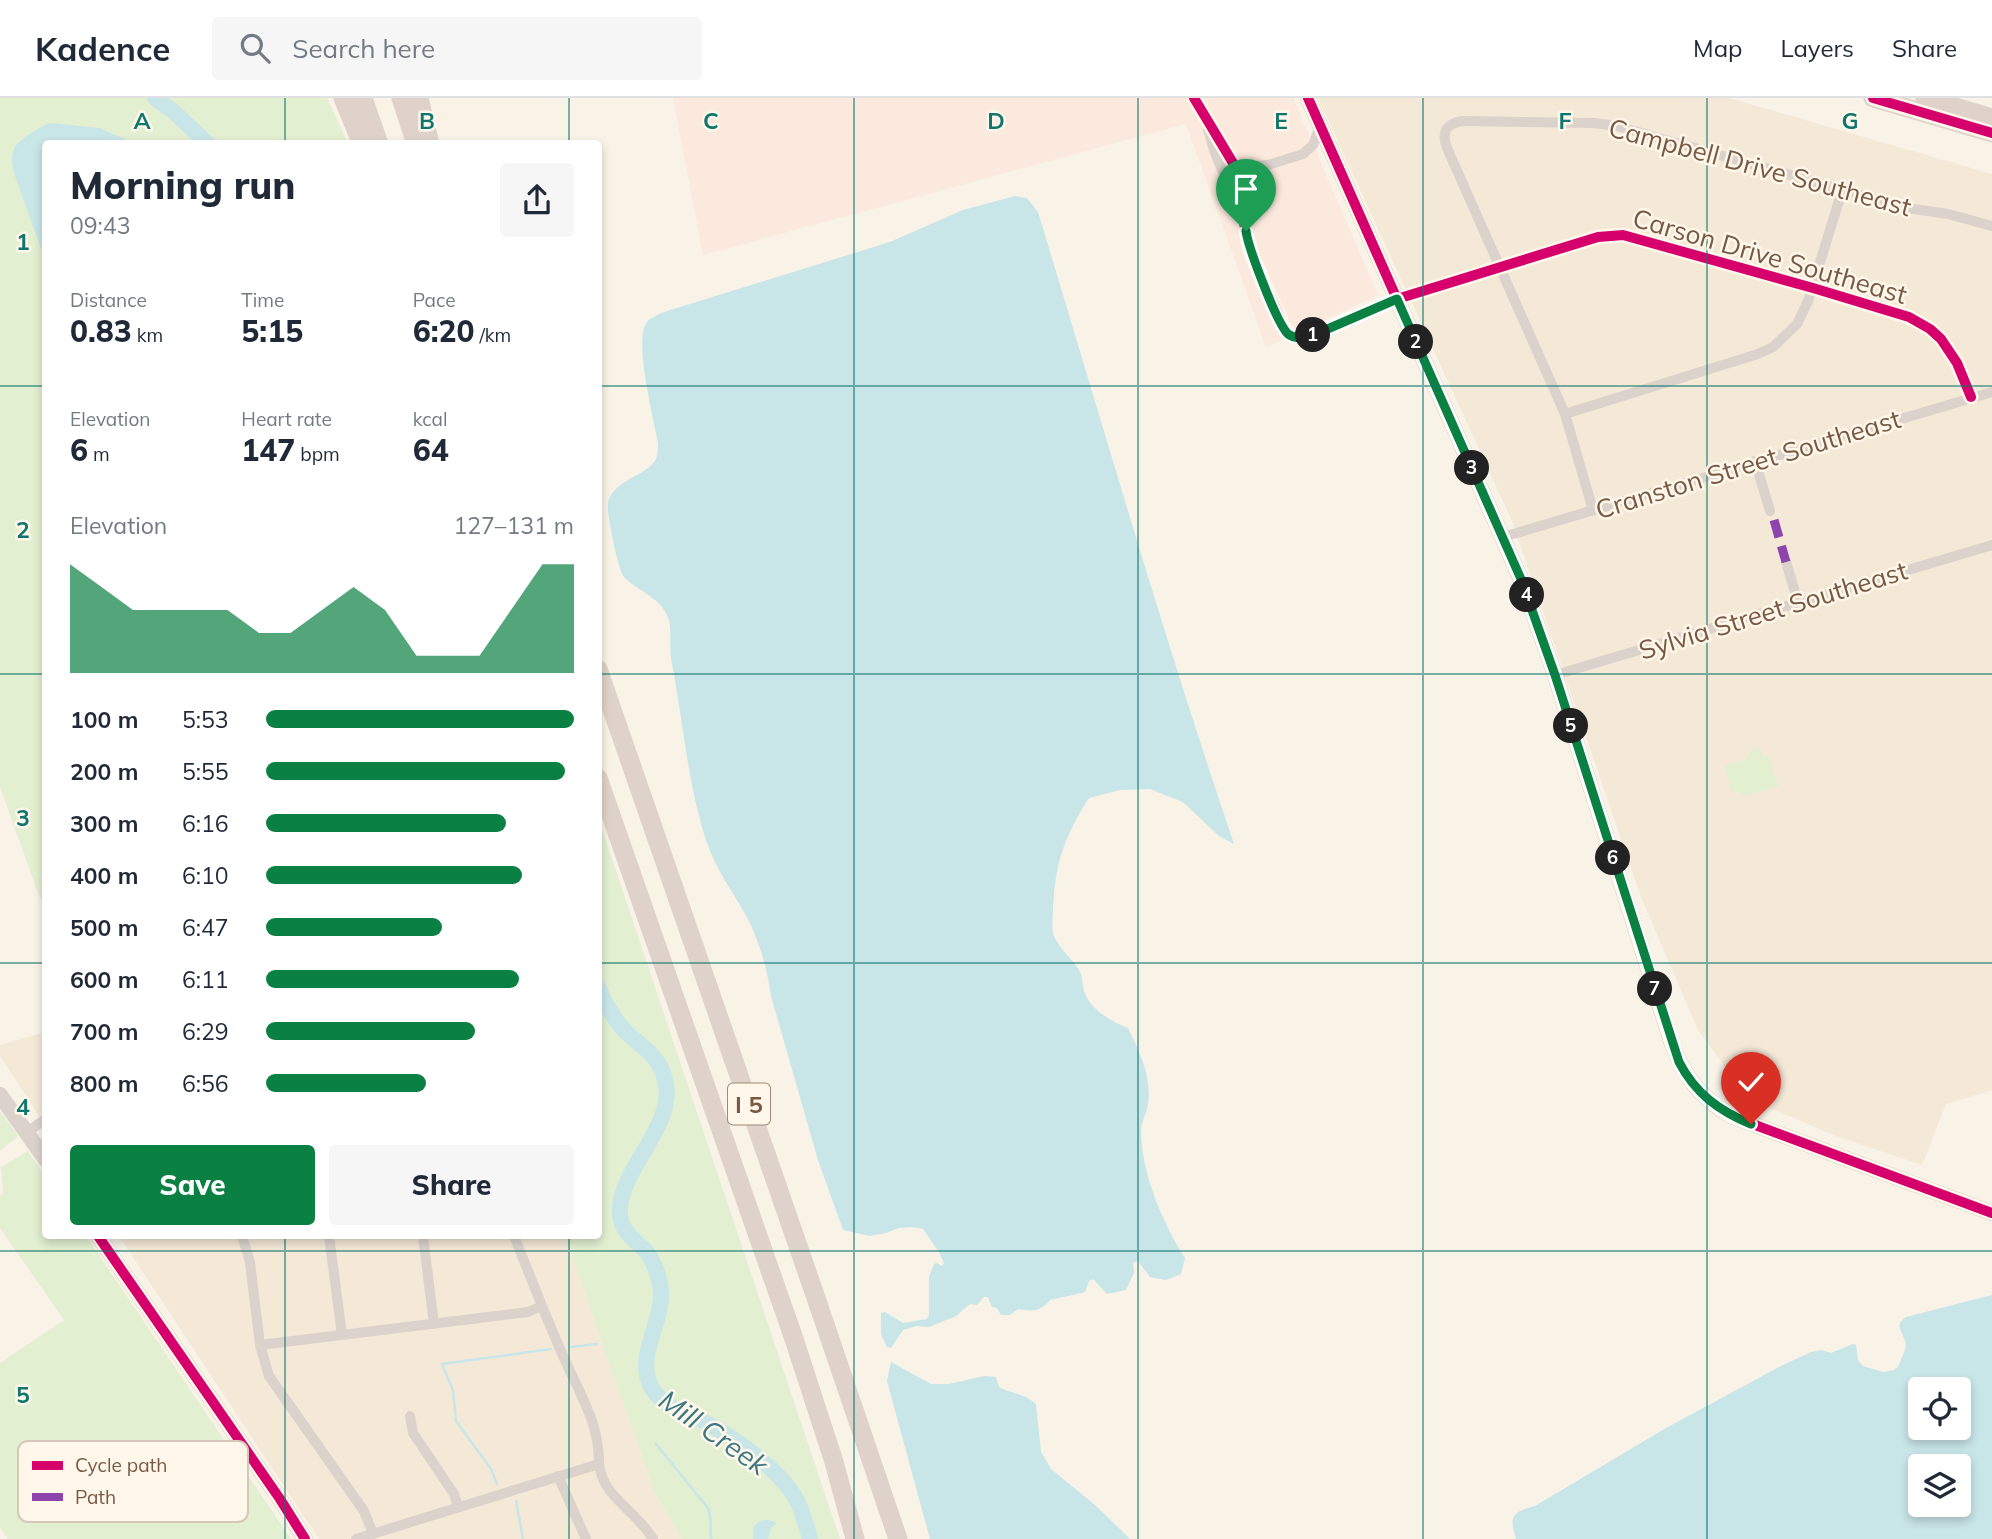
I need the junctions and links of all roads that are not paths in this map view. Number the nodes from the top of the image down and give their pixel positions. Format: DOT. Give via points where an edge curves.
graph roads {
  1 [pos="343,98"];
  2 [pos="363,98"];
  3 [pos="401,98"];
  4 [pos="419,98"];
  5 [pos="1194,98"];
  6 [pos="1308,98"];
  7 [pos="1872,98"];
  8 [pos="1924,98"];
  9 [pos="1992,118"];
  10 [pos="1206,119"];
  11 [pos="1320,126"];
  12 [pos="1992,133"];
  13 [pos="360,140"];
  14 [pos="378,140"];
  15 [pos="415,140"];
  16 [pos="429,140"];
  17 [pos="1233,163"];
  18 [pos="1237,190"];
  19 [pos="1842,191"];
  20 [pos="1992,226"];
  21 [pos="1500,267"];
  22 [pos="1813,288"];
  23 [pos="1397,299"];
  24 [pos="1992,392"];
  25 [pos="1971,397"];
  26 [pos="1565,414"];
  27 [pos="1755,461"];
  28 [pos="1592,510"];
  29 [pos="1770,511"];
  30 [pos="1503,537"];
  31 [pos="1992,545"];
  32 [pos="1786,562"];
  33 [pos="1798,602"];
  34 [pos="1555,675"];
  35 [pos="602,681"];
  36 [pos="602,789"];
  37 [pos="0,1095"];
  38 [pos="42,1122"];
  39 [pos="27,1132"];
  40 [pos="42,1154"];
  41 [pos="1992,1213"];
  42 [pos="100,1239"];
  43 [pos="243,1239"];
  44 [pos="329,1239"];
  45 [pos="423,1239"];
  46 [pos="514,1239"];
  47 [pos="542,1306"];
  48 [pos="434,1324"];
  49 [pos="342,1335"];
  50 [pos="260,1345"];
  51 [pos="410,1416"];
  52 [pos="240,1441"];
  53 [pos="248,1453"];
  54 [pos="599,1464"];
  55 [pos="558,1476"];
  56 [pos="458,1507"];
  57 [pos="373,1534"];
  58 [pos="305,1539"];
  59 [pos="356,1539"];
  60 [pos="586,1539"];
  61 [pos="653,1539"];
  62 [pos="855,1539"];
  63 [pos="898,1539"];
  1 -- 13 [label="highway"];
  2 -- 14 [label="highway"];
  3 -- 15 [label="highway"];
  4 -- 16 [label="highway"];
  5 -- 10 [label="street"];
  6 -- 11 [label="main road"];
  7 -- 12 [label="highway"];
  8 -- 9 [label="highway"];
  10 -- 17 [label="street"];
  10 -- 18 [label="street" via="1222,170"];
  11 -- 17 [label="street" via="1313,145 1303,153 1268,165"];
  11 -- 23 [label="main road"];
  17 -- 18 [label="street"];
  18 -- 23 [label="street, Carson Drive Southeast" via="1250,251 1289,334 1309,337"];
  19 -- 20 [label="street, Campbell Drive Southeast"];
  19 -- 21 [label="street, Campbell Drive Southeast" via="1605,124 1455,122 1443,134 1447,148"];
  19 -- 22 [label="street"];
  21 -- 22 [label="street, Carson Drive Southeast" via="1598,237 1623,235"];
  21 -- 23 [label="street, Carson Drive Southeast"];
  21 -- 26 [label="street"];
  22 -- 25 [label="street, Carson Drive Southeast" via="1909,317 1930,328 1953,355"];
  22 -- 26 [label="street" via="1797,324 1773,347"];
  23 -- 30 [label="main road"];
  24 -- 25 [label="street, Cranston Street Southeast"];
  25 -- 27 [label="street, Cranston Street Southeast"];
  26 -- 28 [label="street"];
  27 -- 28 [label="street, Cranston Street Southeast"];
  27 -- 29 [label="street"];
  28 -- 30 [label="street, Cranston Street Southeast"];
  30 -- 34 [label="main road"];
  31 -- 33 [label="street, Sylvia Street Southeast"];
  32 -- 33 [label="street"];
  33 -- 34 [label="street, Sylvia Street Southeast"];
  34 -- 41 [label="main road" via="1672,1044 1693,1084 1718,1108 1751,1124"];
  35 -- 63 [label="highway, I 5"];
  36 -- 62 [label="highway, I 5" via="798,1352"];
  37 -- 39 [label="main road"];
  38 -- 39 [label="street"];
  39 -- 40 [label="main road"];
  42 -- 52 [label="main road"];
  43 -- 50 [label="street"];
  44 -- 49 [label="street"];
  45 -- 48 [label="street"];
  46 -- 47 [label="street"];
  47 -- 48 [label="street" via="528,1312"];
  47 -- 54 [label="street" via="585,1400 597,1434"];
  48 -- 49 [label="street"];
  49 -- 50 [label="street"];
  50 -- 57 [label="street" via="270,1376 364,1511"];
  51 -- 56 [label="street" via="413,1433"];
  53 -- 58 [label="main road"];
  54 -- 55 [label="street"];
  54 -- 61 [label="street" via="604,1483"];
  55 -- 56 [label="street"];
  55 -- 60 [label="street"];
  56 -- 57 [label="street"];
  57 -- 59 [label="street"];
}
